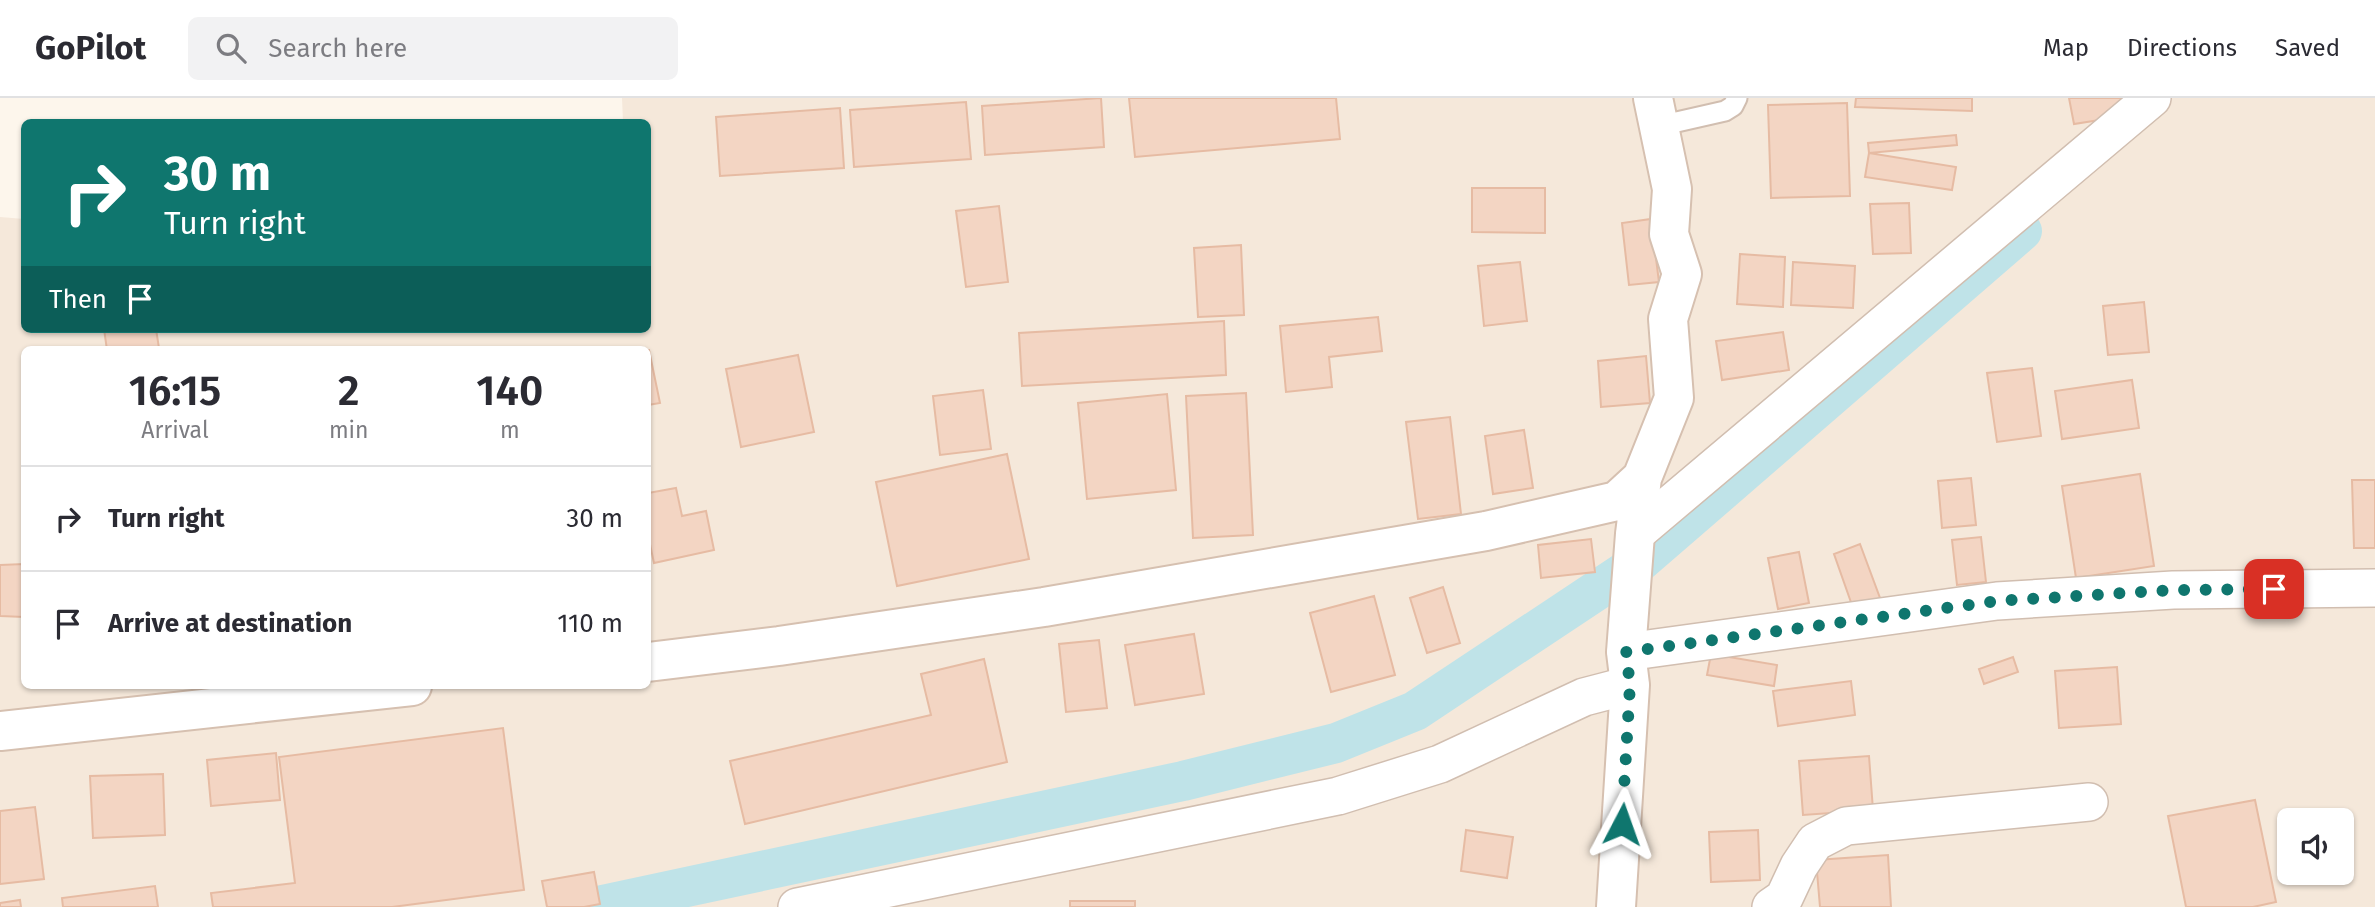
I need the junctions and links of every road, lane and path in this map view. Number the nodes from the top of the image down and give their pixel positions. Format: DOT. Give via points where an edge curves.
graph roads {
  1 [pos="1737,98"];
  2 [pos="2152,98"];
  3 [pos="1656,112"];
  4 [pos="1642,478"];
  5 [pos="1635,534"];
  6 [pos="2375,588"];
  7 [pos="1629,651"];
  8 [pos="651,662"];
  9 [pos="385,689"];
  10 [pos="0,731"];
  11 [pos="2089,802"];
  12 [pos="797,907"];
  13 [pos="1616,907"];
  14 [pos="1771,907"];
  1 -- 3 [label="lane" via="1725,111"];
  2 -- 5 [label="street"];
  3 -- 4 [label="main road" via="1672,189 1669,234 1682,274 1668,319 1674,398"];
  4 -- 5 [label="main road"];
  4 -- 8 [label="main road" via="1617,501 1435,541 1044,607"];
  5 -- 7 [label="main road"];
  6 -- 7 [label="street" via="2173,590 1997,601"];
  7 -- 12 [label="street" via="1584,697 1440,764 1338,796"];
  7 -- 13 [label="main road"];
  9 -- 10 [label="main road"];
  11 -- 14 [label="street" via="1846,826 1815,842 1784,898"];
}
